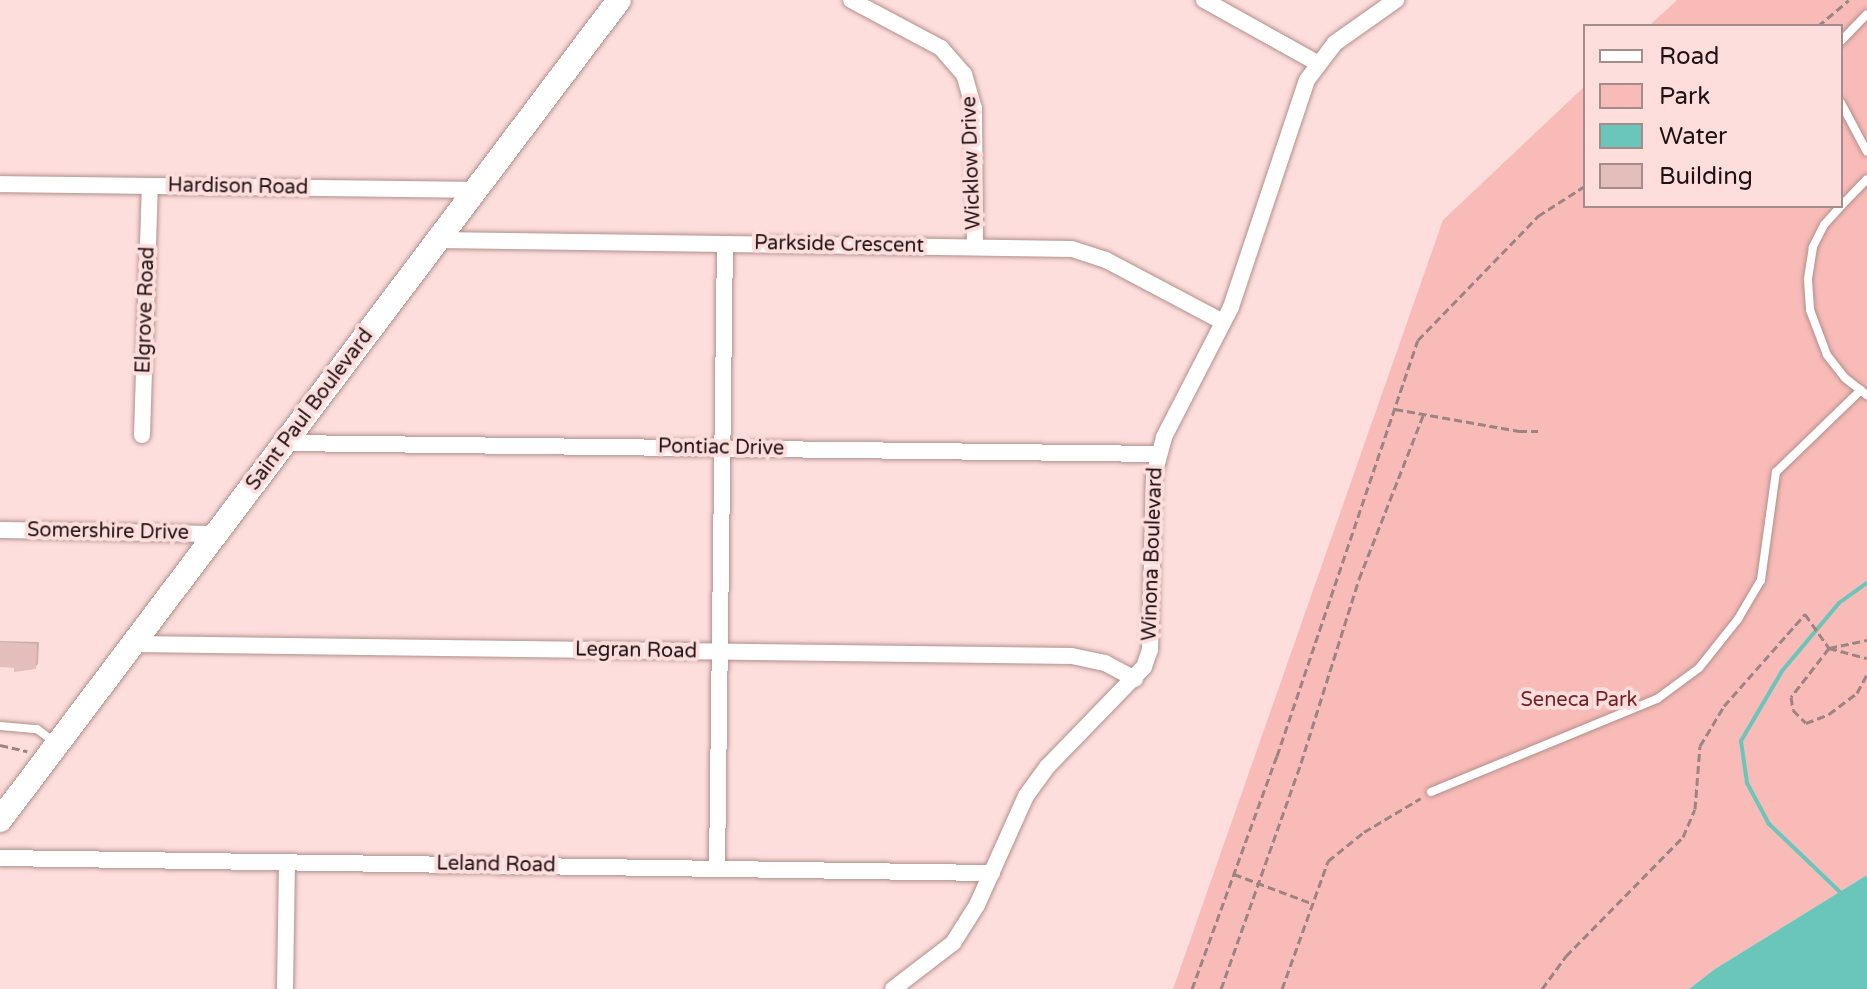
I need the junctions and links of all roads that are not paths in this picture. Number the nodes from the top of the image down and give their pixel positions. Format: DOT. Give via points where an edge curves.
graph roads {
  1 [pos="619,0"];
  2 [pos="851,0"];
  3 [pos="1204,0"];
  4 [pos="1396,0"];
  5 [pos="1867,14"];
  6 [pos="1843,39"];
  7 [pos="1317,63"];
  8 [pos="1843,107"];
  9 [pos="1867,152"];
  10 [pos="1867,179"];
  11 [pos="0,184"];
  12 [pos="150,186"];
  13 [pos="476,190"];
  14 [pos="1843,204"];
  15 [pos="1839,208"];
  16 [pos="438,240"];
  17 [pos="725,244"];
  18 [pos="975,247"];
  19 [pos="1223,322"];
  20 [pos="1864,393"];
  21 [pos="142,435"];
  22 [pos="285,443"];
  23 [pos="721,448"];
  24 [pos="1158,454"];
  25 [pos="0,530"];
  26 [pos="217,534"];
  27 [pos="133,644"];
  28 [pos="719,652"];
  29 [pos="1135,679"];
  30 [pos="0,726"];
  31 [pos="58,744"];
  32 [pos="1431,792"];
  33 [pos="0,820"];
  34 [pos="0,858"];
  35 [pos="287,863"];
  36 [pos="717,868"];
  37 [pos="992,873"];
  38 [pos="285,989"];
  39 [pos="893,989"];
  1 -- 13 [label="main road, Saint Paul Boulevard"];
  2 -- 18 [label="street, Wicklow Drive" via="941,48 964,74 974,108"];
  3 -- 7 [label="street"];
  4 -- 7 [label="street, Winona Boulevard" via="1335,43"];
  5 -- 6 [label="lane"];
  7 -- 19 [label="street, Winona Boulevard" via="1300,96"];
  8 -- 9 [label="lane"];
  10 -- 14 [label="lane"];
  11 -- 12 [label="street, Hardison Road"];
  12 -- 13 [label="street, Hardison Road"];
  12 -- 21 [label="street, Elgrove Road"];
  13 -- 16 [label="main road, Saint Paul Boulevard"];
  15 -- 20 [label="lane" via="1813,247 1810,310 1827,355"];
  16 -- 17 [label="street, Parkside Crescent"];
  16 -- 22 [label="main road, Saint Paul Boulevard"];
  17 -- 18 [label="street, Parkside Crescent"];
  17 -- 23 [label="street"];
  18 -- 19 [label="street, Parkside Crescent" via="1090,253"];
  19 -- 24 [label="street, Winona Boulevard"];
  20 -- 32 [label="lane" via="1776,472 1761,580 1699,668 1657,699"];
  22 -- 23 [label="street, Pontiac Drive"];
  22 -- 26 [label="main road, Saint Paul Boulevard"];
  23 -- 24 [label="street, Pontiac Drive"];
  23 -- 28 [label="street"];
  24 -- 29 [label="street, Winona Boulevard" via="1150,650"];
  25 -- 26 [label="street, Somershire Drive"];
  26 -- 27 [label="main road, Saint Paul Boulevard"];
  27 -- 28 [label="street, Legran Road"];
  27 -- 31 [label="main road, Saint Paul Boulevard"];
  28 -- 29 [label="street, Legran Road" via="1072,656 1105,663"];
  28 -- 36 [label="street"];
  29 -- 37 [label="street, Winona Boulevard" via="1048,766 1026,796"];
  30 -- 31 [label="lane" via="37,729"];
  31 -- 33 [label="main road, Saint Paul Boulevard"];
  34 -- 35 [label="street, Leland Road"];
  35 -- 36 [label="street, Leland Road"];
  35 -- 38 [label="street"];
  36 -- 37 [label="street, Leland Road"];
  37 -- 39 [label="street, Winona Boulevard" via="953,943"];
}
